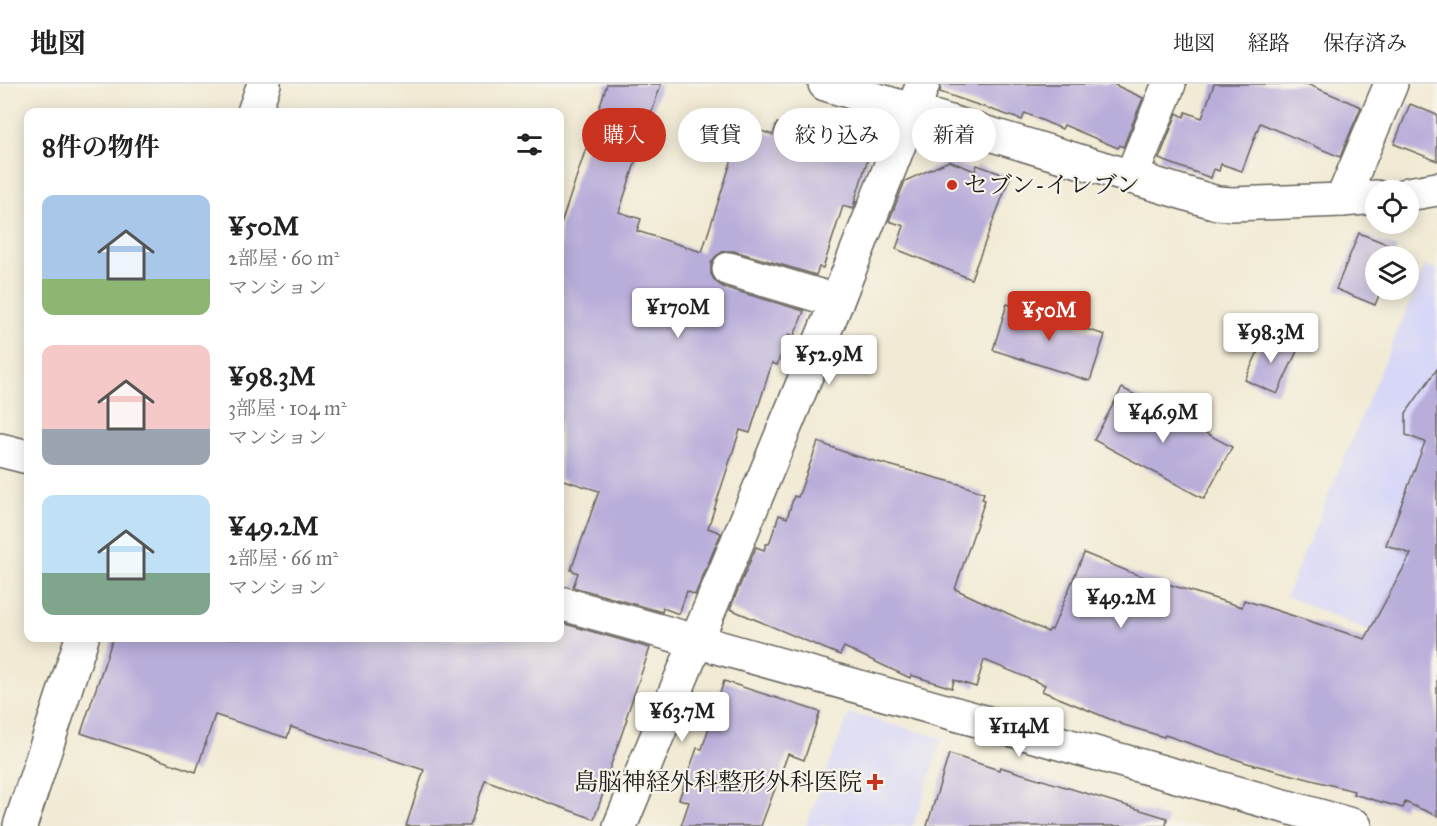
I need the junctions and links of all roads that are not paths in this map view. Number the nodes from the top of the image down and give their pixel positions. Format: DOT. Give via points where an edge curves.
graph roads {
  1 [pos="264,84"];
  2 [pos="825,84"];
  3 [pos="1169,84"];
  4 [pos="1391,84"];
  5 [pos="917,98"];
  6 [pos="255,108"];
  7 [pos="1131,177"];
  8 [pos="1437,189"];
  9 [pos="1419,192"];
  10 [pos="1365,198"];
  11 [pos="1342,200"];
  12 [pos="729,268"];
  13 [pos="837,301"];
  14 [pos="0,450"];
  15 [pos="24,456"];
  16 [pos="564,604"];
  17 [pos="697,641"];
  18 [pos="81,642"];
  19 [pos="20,826"];
  20 [pos="620,826"];
  21 [pos="1355,826"];
  1 -- 6 [label="street"];
  2 -- 5 [label="street"];
  3 -- 7 [label="street"];
  4 -- 11 [label="street"];
  5 -- 7 [label="street"];
  5 -- 13 [label="street"];
  7 -- 11 [label="street" via="1217,203"];
  8 -- 9 [label="street"];
  10 -- 11 [label="street"];
  12 -- 13 [label="street"];
  13 -- 17 [label="street"];
  14 -- 15 [label="street"];
  16 -- 17 [label="street"];
  17 -- 20 [label="street"];
  17 -- 21 [label="street"];
  18 -- 19 [label="street"];
}
